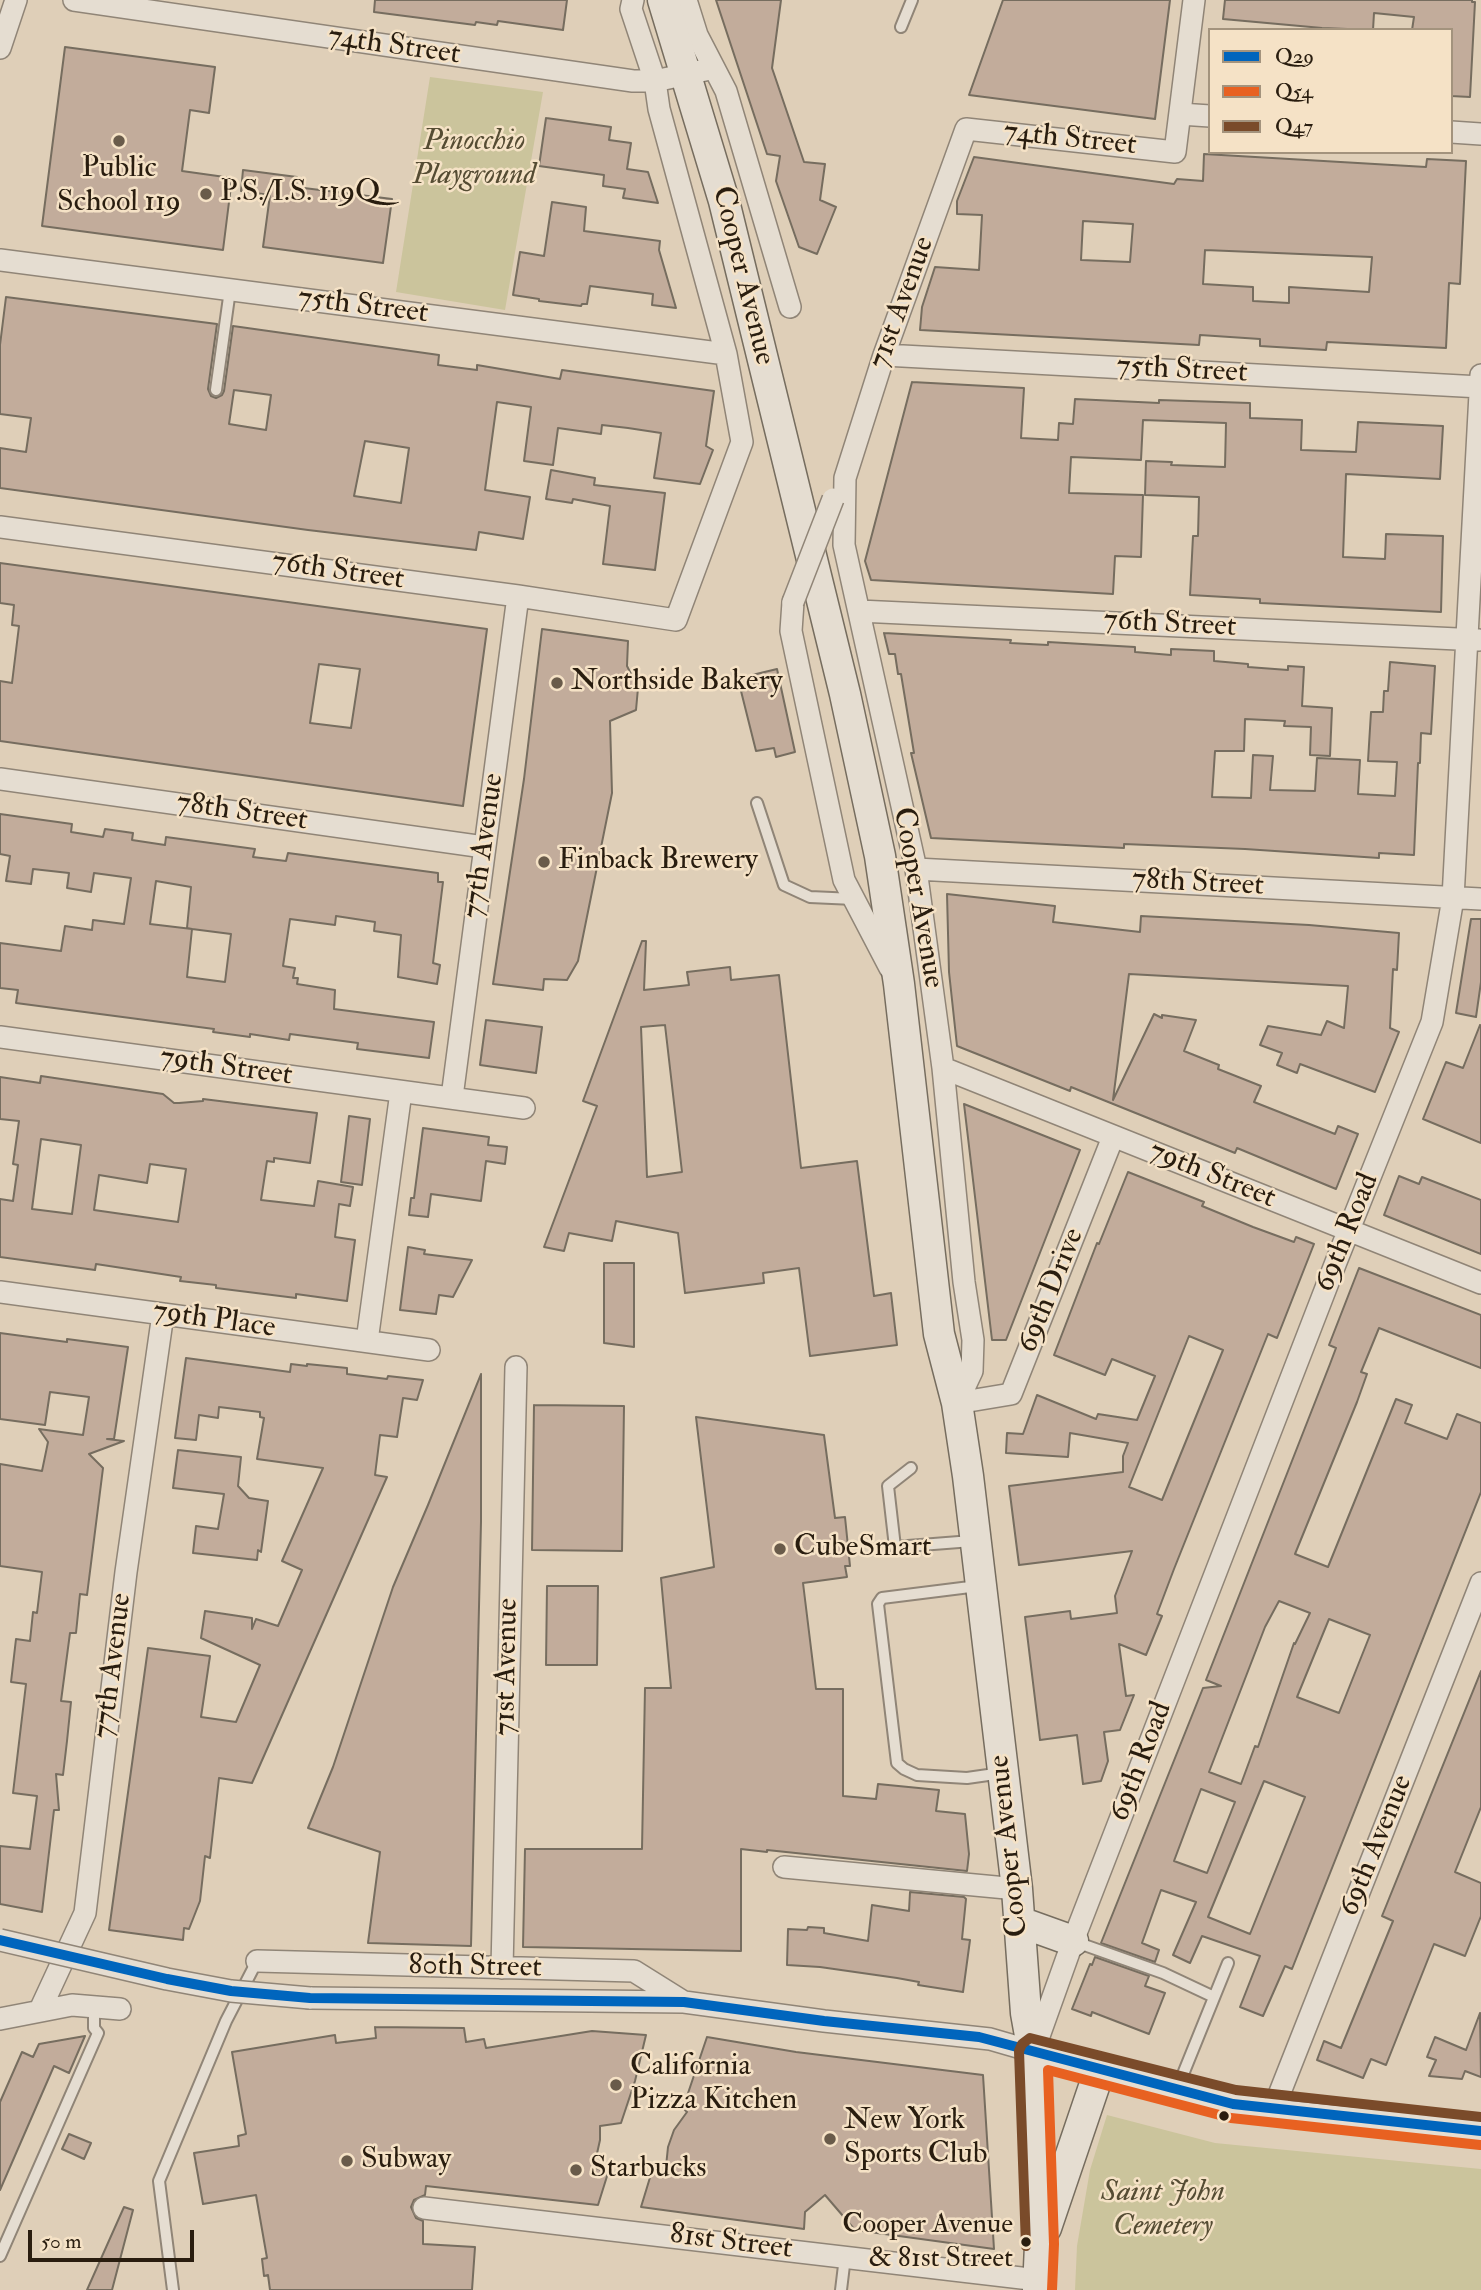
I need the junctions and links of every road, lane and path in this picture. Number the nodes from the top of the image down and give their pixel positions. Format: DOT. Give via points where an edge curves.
graph roads {
  1 [pos="16,0"];
  2 [pos="74,0"];
  3 [pos="633,0"];
  4 [pos="663,0"];
  5 [pos="686,0"];
  6 [pos="912,0"];
  7 [pos="1194,0"];
  8 [pos="901,27"];
  9 [pos="0,48"];
  10 [pos="700,71"];
  11 [pos="655,81"];
  12 [pos="1180,114"];
  13 [pos="1208,116"];
  14 [pos="966,129"];
  15 [pos="1453,132"];
  16 [pos="1481,134"];
  17 [pos="0,260"];
  18 [pos="230,290"];
  19 [pos="790,307"];
  20 [pos="726,354"];
  21 [pos="884,355"];
  22 [pos="1481,375"];
  23 [pos="1481,387"];
  24 [pos="216,390"];
  25 [pos="845,478"];
  26 [pos="0,527"];
  27 [pos="518,596"];
  28 [pos="859,611"];
  29 [pos="676,620"];
  30 [pos="1474,639"];
  31 [pos="0,779"];
  32 [pos="757,803"];
  33 [pos="484,847"];
  34 [pos="916,869"];
  35 [pos="1453,898"];
  36 [pos="854,899"];
  37 [pos="1481,899"];
  38 [pos="899,984"];
  39 [pos="0,1037"];
  40 [pos="943,1068"];
  41 [pos="401,1092"];
  42 [pos="452,1097"];
  43 [pos="524,1108"];
  44 [pos="1113,1137"];
  45 [pos="1348,1230"];
  46 [pos="1481,1283"];
  47 [pos="0,1292"];
  48 [pos="163,1314"];
  49 [pos="367,1342"];
  50 [pos="429,1350"];
  51 [pos="516,1367"];
  52 [pos="957,1403"];
  53 [pos="911,1468"];
  54 [pos="975,1540"];
  55 [pos="1481,1583"];
  56 [pos="981,1586"];
  57 [pos="1002,1773"];
  58 [pos="784,1867"];
  59 [pos="1017,1889"];
  60 [pos="1020,1922"];
  61 [pos="0,1940"];
  62 [pos="1073,1941"];
  63 [pos="257,1961"];
  64 [pos="1227,1963"];
  65 [pos="502,1968"];
  66 [pos="1214,1997"];
  67 [pos="684,2002"];
  68 [pos="94,2007"];
  69 [pos="120,2009"];
  70 [pos="40,2010"];
  71 [pos="0,2019"];
  72 [pos="1033,2052"];
  73 [pos="1100,2069"];
  74 [pos="1177,2089"];
  75 [pos="1273,2110"];
  76 [pos="1481,2131"];
  77 [pos="424,2208"];
  78 [pos="1040,2245"];
  79 [pos="0,2256"];
  80 [pos="845,2257"];
  81 [pos="1038,2285"];
  82 [pos="173,2290"];
  83 [pos="841,2290"];
  1 -- 9 [label="street"];
  2 -- 11 [label="street, 74th Street" via="615,79"];
  3 -- 11 [label="street, Cooper Avenue" via="631,9"];
  4 -- 10 [label="main road, Cooper Avenue"];
  5 -- 10 [label="street, Cooper Avenue" via="697,35"];
  6 -- 8 [label="lane"];
  7 -- 12 [label="street"];
  10 -- 11 [label="street, 74th Street"];
  10 -- 19 [label="street, Cooper Avenue" via="726,91"];
  10 -- 38 [label="main road, Cooper Avenue" via="724,201 845,694 880,856"];
  11 -- 20 [label="street, Cooper Avenue"];
  12 -- 13 [label="street, 74th Street"];
  12 -- 14 [label="street, 74th Street" via="1175,152"];
  14 -- 21 [label="street, 71st Avenue"];
  15 -- 16 [label="street"];
  17 -- 18 [label="street, 75th Street"];
  18 -- 20 [label="street, 75th Street"];
  18 -- 24 [label="lane"];
  20 -- 29 [label="street, Cooper Avenue" via="742,442"];
  21 -- 23 [label="street, 75th Street"];
  21 -- 25 [label="street, 71st Avenue"];
  22 -- 23 [label="street, 69th Road"];
  23 -- 30 [label="street, 69th Road"];
  25 -- 28 [label="street, Cooper Avenue" via="844,545"];
  25 -- 36 [label="street, Cooper Avenue, bridge" via="832,499 793,602 791,631 844,880"];
  26 -- 27 [label="street, 76th Street"];
  27 -- 29 [label="street, 76th Street"];
  27 -- 33 [label="street, 77th Avenue"];
  28 -- 30 [label="street, 76th Street"];
  28 -- 34 [label="street, Cooper Avenue"];
  30 -- 35 [label="street, 69th Road"];
  31 -- 33 [label="street, 78th Street"];
  32 -- 36 [label="lane" via="785,885 810,897"];
  33 -- 42 [label="street, 77th Avenue"];
  34 -- 35 [label="street, 78th Street"];
  34 -- 40 [label="street, Cooper Avenue"];
  35 -- 37 [label="street, 78th Street"];
  35 -- 45 [label="street, 69th Road" via="1432,1022"];
  36 -- 38 [label="street, Cooper Avenue"];
  38 -- 52 [label="main road, Cooper Avenue" via="939,1334"];
  39 -- 41 [label="street, 79th Street"];
  40 -- 44 [label="street, 79th Street"];
  40 -- 52 [label="street, Cooper Avenue" via="972,1340 972,1371"];
  41 -- 42 [label="street, 79th Street"];
  41 -- 49 [label="street"];
  42 -- 43 [label="street, 79th Street"];
  44 -- 45 [label="street, 79th Street"];
  44 -- 52 [label="street, 69th Drive" via="1010,1394"];
  45 -- 46 [label="street, 79th Street"];
  45 -- 62 [label="street, 69th Road"];
  47 -- 48 [label="street, 79th Place"];
  48 -- 49 [label="street, 79th Place"];
  48 -- 70 [label="street, 77th Avenue" via="127,1559 85,1913"];
  49 -- 50 [label="street, 79th Place"];
  51 -- 65 [label="street, 71st Avenue"];
  52 -- 54 [label="main road, Cooper Avenue"];
  53 -- 54 [label="lane" via="888,1486 895,1547"];
  54 -- 56 [label="main road, Cooper Avenue"];
  55 -- 75 [label="street, 69th Avenue"];
  56 -- 57 [label="main road, Cooper Avenue"];
  56 -- 57 [label="lane" via="883,1598 878,1604 897,1763 917,1775 967,1778"];
  57 -- 59 [label="main road, Cooper Avenue"];
  58 -- 59 [label="street"];
  59 -- 60 [label="main road, Cooper Avenue"];
  60 -- 62 [label="main road"];
  60 -- 72 [label="main road, Cooper Avenue"];
  61 -- 67 [label="street, 80th Street, bridge" via="231,1991 310,1998"];
  62 -- 66 [label="lane"];
  62 -- 72 [label="street, 69th Road"];
  63 -- 65 [label="street, 80th Street"];
  63 -- 82 [label="lane" via="226,2021 159,2181"];
  64 -- 66 [label="lane"];
  65 -- 67 [label="street, 80th Street" via="634,1971"];
  66 -- 74 [label="lane"];
  67 -- 72 [label="street, 80th Street" via="979,2037"];
  68 -- 69 [label="street"];
  68 -- 70 [label="street"];
  68 -- 79 [label="lane" via="98,2033"];
  70 -- 71 [label="street"];
  72 -- 73 [label="street, 80th Street"];
  72 -- 78 [label="main road, Cooper Avenue"];
  73 -- 74 [label="street, 80th Street"];
  73 -- 78 [label="main road"];
  74 -- 75 [label="street, 80th Street"];
  75 -- 76 [label="street, 80th Street"];
  77 -- 80 [label="street, 81st Street"];
  78 -- 81 [label="main road, Cooper Avenue"];
  80 -- 81 [label="street, 81st Street"];
  80 -- 83 [label="lane"];
}
